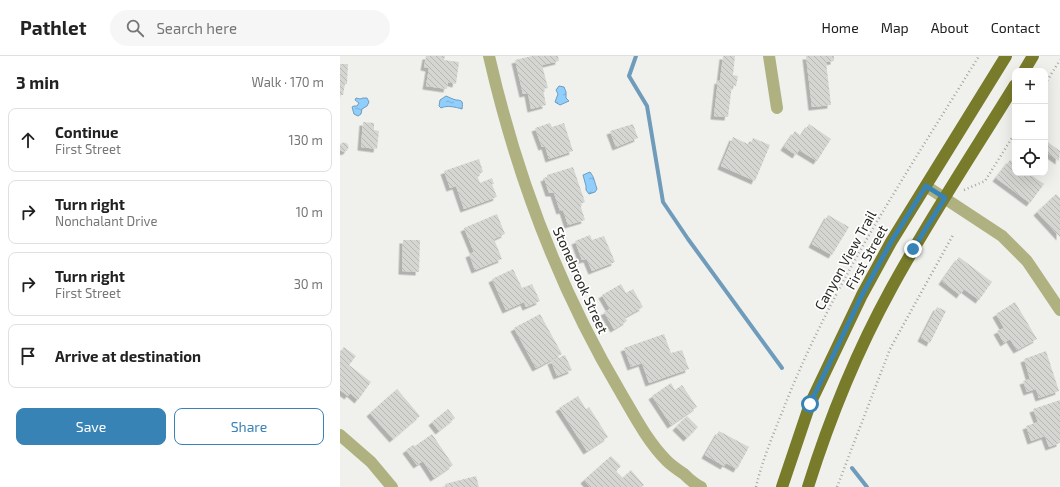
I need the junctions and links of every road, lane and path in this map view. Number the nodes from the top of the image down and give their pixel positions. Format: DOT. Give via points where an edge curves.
graph roads {
  1 [pos="489,56"];
  2 [pos="769,56"];
  3 [pos="979,56"];
  4 [pos="1006,56"];
  5 [pos="1033,56"];
  6 [pos="1060,60"];
  7 [pos="1026,68"];
  8 [pos="1048,79"];
  9 [pos="1012,90"];
  10 [pos="777,108"];
  11 [pos="1012,138"];
  12 [pos="926,186"];
  13 [pos="945,198"];
  14 [pos="953,235"];
  15 [pos="1060,310"];
  16 [pos="340,435"];
  17 [pos="392,487"];
  18 [pos="700,487"];
  19 [pos="756,487"];
  20 [pos="782,487"];
  21 [pos="808,487"];
  22 [pos="837,487"];
  1 -- 18 [label="street, Stonebrook Street" via="511,143 529,196 550,252 579,316 642,429 667,461"];
  2 -- 10 [label="street"];
  3 -- 19 [label="path, Canyon View Trail" via="878,219 819,328 798,372"];
  4 -- 12 [label="main road, First Street"];
  5 -- 7 [label="main road"];
  6 -- 8 [label="path"];
  9 -- 13 [label="main road"];
  11 -- 13 [label="path" via="985,181"];
  12 -- 13 [label="street"];
  12 -- 20 [label="main road, First Street" via="891,242 842,336 810,404"];
  13 -- 15 [label="street" via="1002,236 1028,261"];
  13 -- 21 [label="main road" via="913,249 867,337 838,402"];
  14 -- 22 [label="path" via="890,349"];
  16 -- 17 [label="street" via="371,462"];
}
